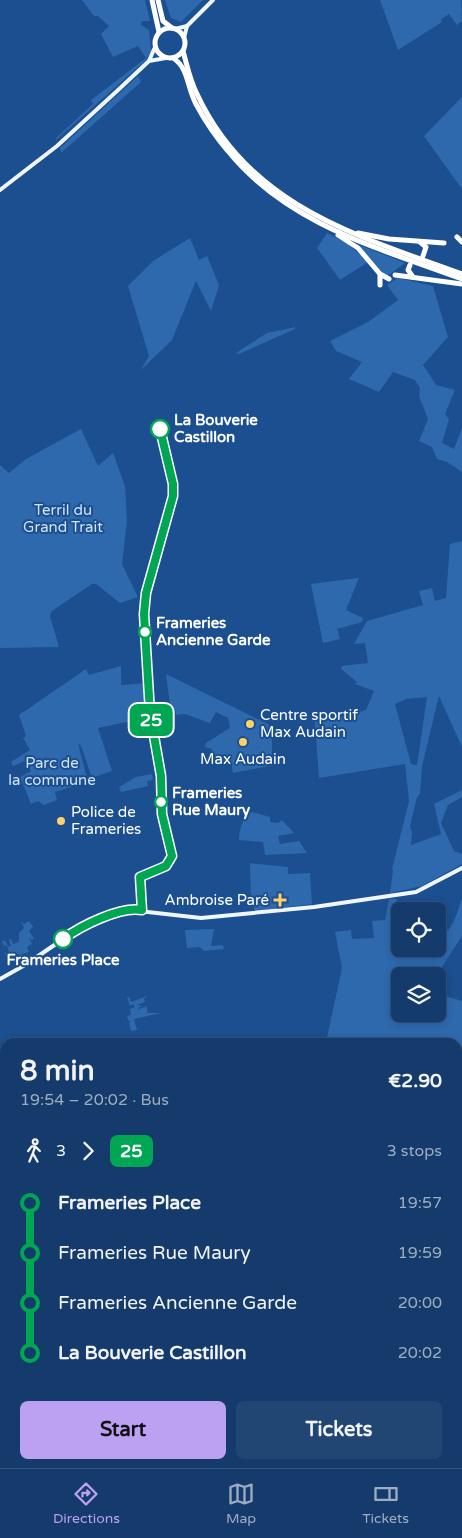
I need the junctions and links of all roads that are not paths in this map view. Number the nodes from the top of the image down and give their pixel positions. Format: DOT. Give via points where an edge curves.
graph roads {
  1 [pos="152,0"];
  2 [pos="158,0"];
  3 [pos="213,0"];
  4 [pos="187,26"];
  5 [pos="174,29"];
  6 [pos="159,32"];
  7 [pos="184,38"];
  8 [pos="155,47"];
  9 [pos="183,51"];
  10 [pos="166,58"];
  11 [pos="173,58"];
  12 [pos="149,61"];
  13 [pos="0,190"];
  14 [pos="325,227"];
  15 [pos="337,228"];
  16 [pos="457,237"];
  17 [pos="419,242"];
  18 [pos="462,242"];
  19 [pos="444,243"];
  20 [pos="423,256"];
  21 [pos="408,257"];
  22 [pos="428,264"];
  23 [pos="410,265"];
  24 [pos="380,274"];
  25 [pos="462,274"];
  26 [pos="396,275"];
  27 [pos="412,276"];
  28 [pos="389,279"];
  29 [pos="462,279"];
  30 [pos="380,284"];
  31 [pos="462,284"];
  32 [pos="462,868"];
  33 [pos="0,979"];
  1 -- 6 [label="highway"];
  2 -- 5 [label="highway" via="163,21"];
  3 -- 4 [label="main road"];
  4 -- 5 [label="main road"];
  4 -- 7 [label="main road"];
  5 -- 6 [label="highway"];
  5 -- 7 [label="highway"];
  6 -- 8 [label="highway"];
  7 -- 9 [label="highway"];
  8 -- 10 [label="highway"];
  8 -- 12 [label="main road"];
  9 -- 11 [label="highway"];
  9 -- 15 [label="highway" via="199,98 231,149 277,193"];
  10 -- 11 [label="highway"];
  10 -- 12 [label="main road"];
  11 -- 14 [label="highway" via="184,67 195,102 229,153 273,194"];
  12 -- 13 [label="main road" via="56,146"];
  14 -- 21 [label="highway"];
  14 -- 24 [label="highway" via="358,248"];
  15 -- 17 [label="highway"];
  15 -- 21 [label="highway"];
  16 -- 18 [label="highway"];
  17 -- 19 [label="highway"];
  17 -- 20 [label="highway" via="426,247"];
  21 -- 22 [label="highway"];
  22 -- 25 [label="highway"];
  22 -- 29 [label="highway"];
  23 -- 27 [label="highway" via="408,270"];
  24 -- 28 [label="highway"];
  24 -- 30 [label="highway"];
  26 -- 27 [label="highway"];
  27 -- 31 [label="highway"];
  32 -- 33 [label="main road" via="421,890 314,907 202,918 142,910 123,911 75,931"];
}
